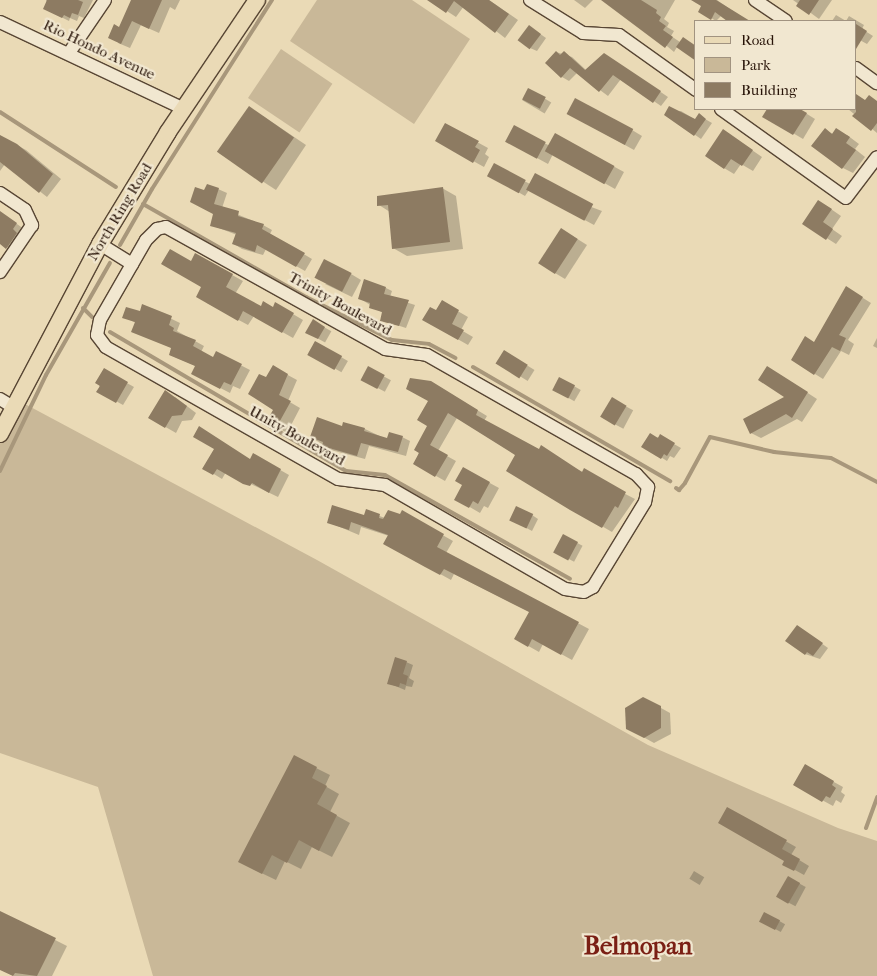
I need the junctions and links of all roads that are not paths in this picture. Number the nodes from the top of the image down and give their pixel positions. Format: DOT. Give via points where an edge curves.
graph roads {
  1 [pos="105,0"];
  2 [pos="257,0"];
  3 [pos="530,0"];
  4 [pos="755,0"];
  5 [pos="785,20"];
  6 [pos="0,22"];
  7 [pos="68,53"];
  8 [pos="857,69"];
  9 [pos="877,83"];
  10 [pos="694,89"];
  11 [pos="184,109"];
  12 [pos="722,110"];
  13 [pos="877,157"];
  14 [pos="0,193"];
  15 [pos="100,244"];
  16 [pos="132,264"];
  17 [pos="0,272"];
  18 [pos="7,403"];
  19 [pos="0,434"];
  20 [pos="648,487"];
  1 -- 7 [label="street"];
  2 -- 11 [label="main road, North Ring Road"];
  3 -- 10 [label="street" via="583,33 619,35"];
  4 -- 5 [label="street"];
  6 -- 7 [label="street, Rio Hondo Avenue"];
  7 -- 11 [label="street, Rio Hondo Avenue"];
  8 -- 9 [label="street"];
  11 -- 15 [label="main road, North Ring Road"];
  12 -- 13 [label="street" via="846,198"];
  14 -- 17 [label="street" via="25,210 32,225"];
  15 -- 16 [label="street"];
  15 -- 18 [label="main road, North Ring Road"];
  16 -- 20 [label="street, Trinity Boulevard" via="151,234 157,229 173,229 385,349 427,355 636,474"];
  16 -- 20 [label="street, Unity Boulevard" via="97,327 100,342 106,347 338,479 385,485 566,589 584,592 600,578 645,502"];
  18 -- 19 [label="main road, North Ring Road"];
}
